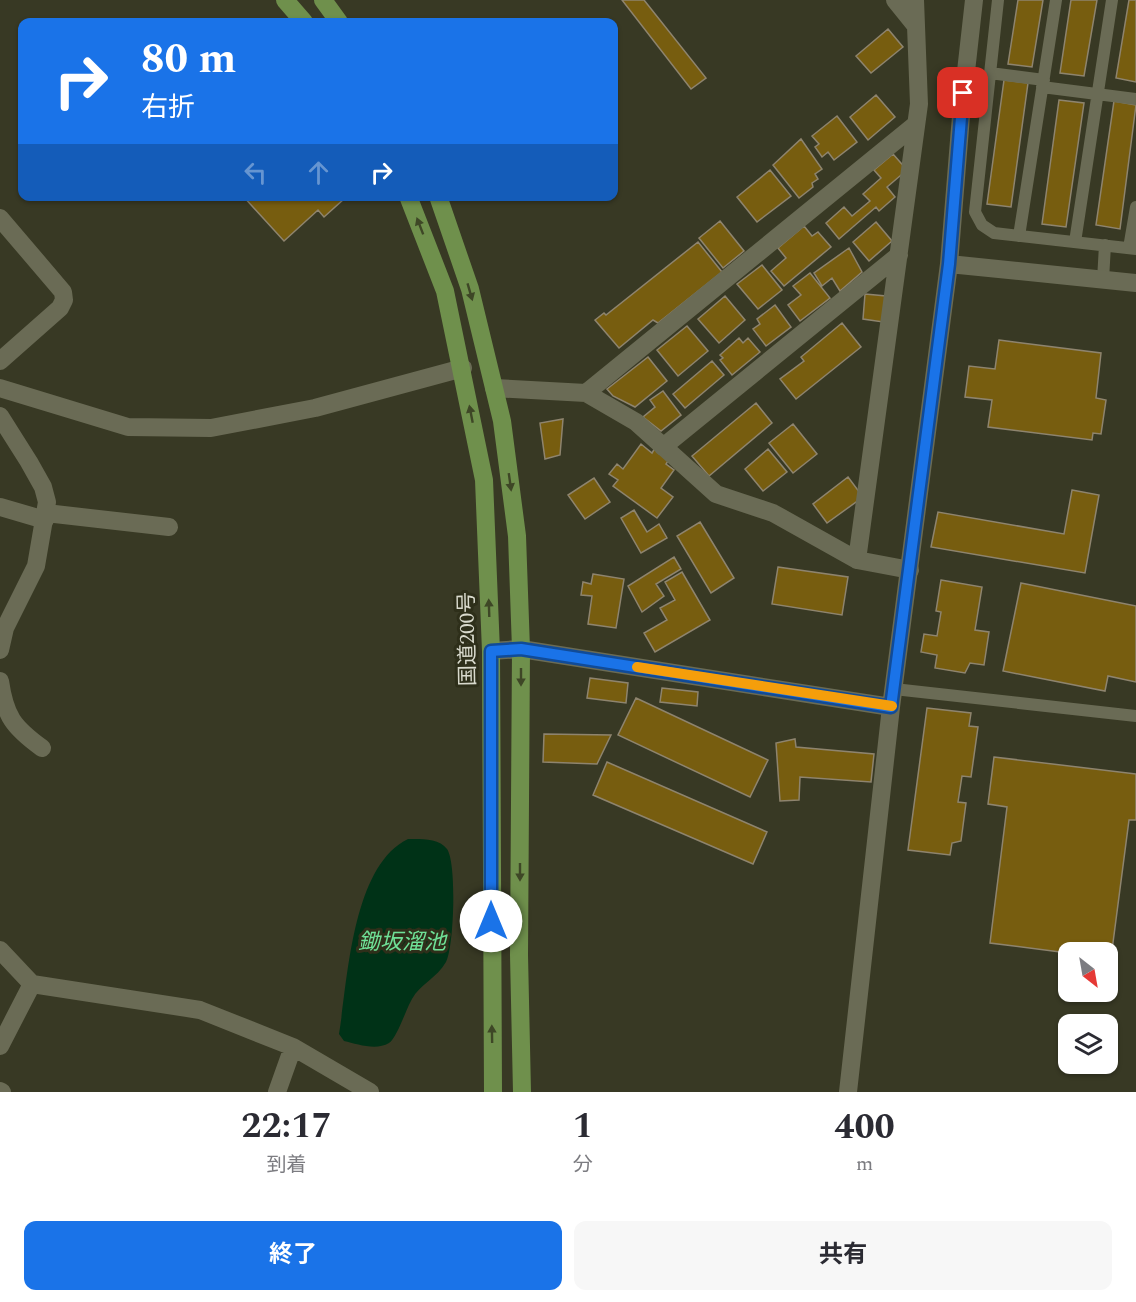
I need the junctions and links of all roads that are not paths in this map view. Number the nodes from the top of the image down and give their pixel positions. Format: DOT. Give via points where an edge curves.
graph roads {
  1 [pos="285,0"];
  2 [pos="323,0"];
  3 [pos="895,0"];
  4 [pos="915,0"];
  5 [pos="974,0"];
  6 [pos="998,0"];
  7 [pos="1056,0"];
  8 [pos="1113,0"];
  9 [pos="301,18"];
  10 [pos="336,18"];
  11 [pos="916,26"];
  12 [pos="990,73"];
  13 [pos="1043,84"];
  14 [pos="1098,94"];
  15 [pos="1136,99"];
  16 [pos="915,125"];
  17 [pos="410,201"];
  18 [pos="440,201"];
  19 [pos="1136,207"];
  20 [pos="0,218"];
  21 [pos="1019,236"];
  22 [pos="1075,242"];
  23 [pos="1105,245"];
  24 [pos="1133,248"];
  25 [pos="899,255"];
  26 [pos="949,264"];
  27 [pos="1103,280"];
  28 [pos="1136,283"];
  29 [pos="0,361"];
  30 [pos="463,368"];
  31 [pos="0,388"];
  32 [pos="494,388"];
  33 [pos="586,393"];
  34 [pos="0,416"];
  35 [pos="663,447"];
  36 [pos="0,507"];
  37 [pos="46,516"];
  38 [pos="169,526"];
  39 [pos="858,560"];
  40 [pos="909,570"];
  41 [pos="521,649"];
  42 [pos="0,650"];
  43 [pos="491,651"];
  44 [pos="0,681"];
  45 [pos="893,698"];
  46 [pos="1136,716"];
  47 [pos="42,748"];
  48 [pos="0,950"];
  49 [pos="32,984"];
  50 [pos="0,1046"];
  51 [pos="293,1047"];
  52 [pos="277,1092"];
  53 [pos="370,1092"];
  54 [pos="493,1092"];
  55 [pos="522,1092"];
  56 [pos="848,1092"];
  1 -- 9 [label="highway"];
  2 -- 10 [label="highway"];
  3 -- 11 [label="street"];
  4 -- 11 [label="street"];
  5 -- 26 [label="street"];
  6 -- 12 [label="lane"];
  7 -- 13 [label="lane"];
  8 -- 14 [label="lane"];
  11 -- 16 [label="street" via="919,104"];
  12 -- 13 [label="lane"];
  12 -- 21 [label="lane" via="975,212 982,225 994,233"];
  13 -- 14 [label="lane"];
  13 -- 21 [label="lane"];
  14 -- 15 [label="lane"];
  14 -- 22 [label="lane"];
  16 -- 25 [label="street"];
  16 -- 33 [label="street"];
  30 -- 17 [label="highway, 国道200号, one-way" via="445,291"];
  18 -- 32 [label="highway, one-way" via="470,289"];
  19 -- 24 [label="lane"];
  20 -- 29 [label="street" via="63,292 64,300 60,308"];
  21 -- 22 [label="lane"];
  22 -- 23 [label="lane"];
  23 -- 24 [label="lane"];
  23 -- 27 [label="lane"];
  25 -- 35 [label="street"];
  25 -- 39 [label="street"];
  26 -- 27 [label="street"];
  26 -- 40 [label="street"];
  27 -- 28 [label="street"];
  30 -- 31 [label="street" via="315,408 211,428 128,427"];
  43 -- 30 [label="highway, 国道200号, one-way" via="484,480"];
  32 -- 33 [label="street"];
  32 -- 41 [label="highway, one-way" via="517,536"];
  33 -- 35 [label="street" via="636,422"];
  34 -- 37 [label="street" via="43,487"];
  35 -- 39 [label="street" via="716,494 773,513"];
  36 -- 37 [label="street"];
  37 -- 38 [label="street"];
  37 -- 42 [label="street" via="36,567 5,628"];
  39 -- 40 [label="street"];
  40 -- 45 [label="street"];
  41 -- 43 [label="street"];
  41 -- 45 [label="street"];
  41 -- 55 [label="highway, one-way"];
  54 -- 43 [label="highway, 国道200号, one-way"];
  44 -- 47 [label="street" via="6,714"];
  45 -- 46 [label="lane"];
  45 -- 56 [label="street"];
  48 -- 49 [label="street"];
  49 -- 50 [label="street"];
  49 -- 51 [label="street" via="200,1011"];
  51 -- 52 [label="street"];
  51 -- 53 [label="street"];
}
